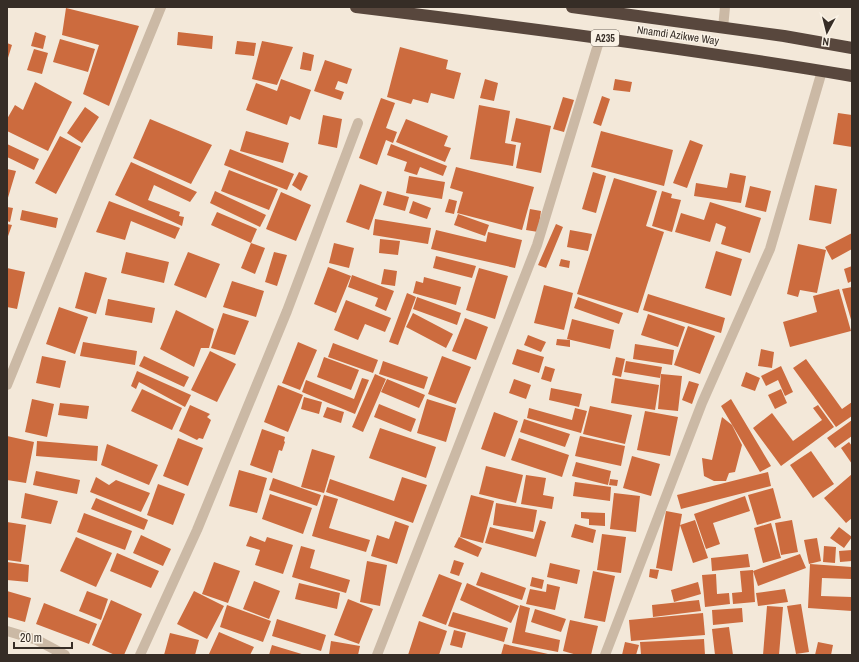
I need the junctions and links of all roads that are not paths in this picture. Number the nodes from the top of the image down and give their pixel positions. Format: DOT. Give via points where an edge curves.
graph roads {
  1 [pos="161,7"];
  2 [pos="356,7"];
  3 [pos="572,7"];
  4 [pos="725,7"];
  5 [pos="723,28"];
  6 [pos="600,38"];
  7 [pos="852,48"];
  8 [pos="822,71"];
  9 [pos="852,76"];
  10 [pos="358,123"];
  11 [pos="7,385"];
  12 [pos="7,631"];
  13 [pos="65,655"];
  14 [pos="140,655"];
  15 [pos="377,655"];
  16 [pos="605,655"];
  1 -- 11 [label="street"];
  2 -- 6 [label="highway, Nnamdi Azikwe Way / A235"];
  3 -- 5 [label="highway, Nnamdi Azikwe Way"];
  4 -- 5 [label="street"];
  5 -- 7 [label="highway, Nnamdi Azikwe Way"];
  6 -- 8 [label="highway, Nnamdi Azikwe Way / A235"];
  6 -- 15 [label="street" via="537,245"];
  8 -- 9 [label="highway, Nnamdi Azikwe Way / A235"];
  8 -- 16 [label="street" via="770,249 702,403"];
  10 -- 14 [label="street" via="287,311 200,523"];
  12 -- 13 [label="street" via="37,640"];
}
